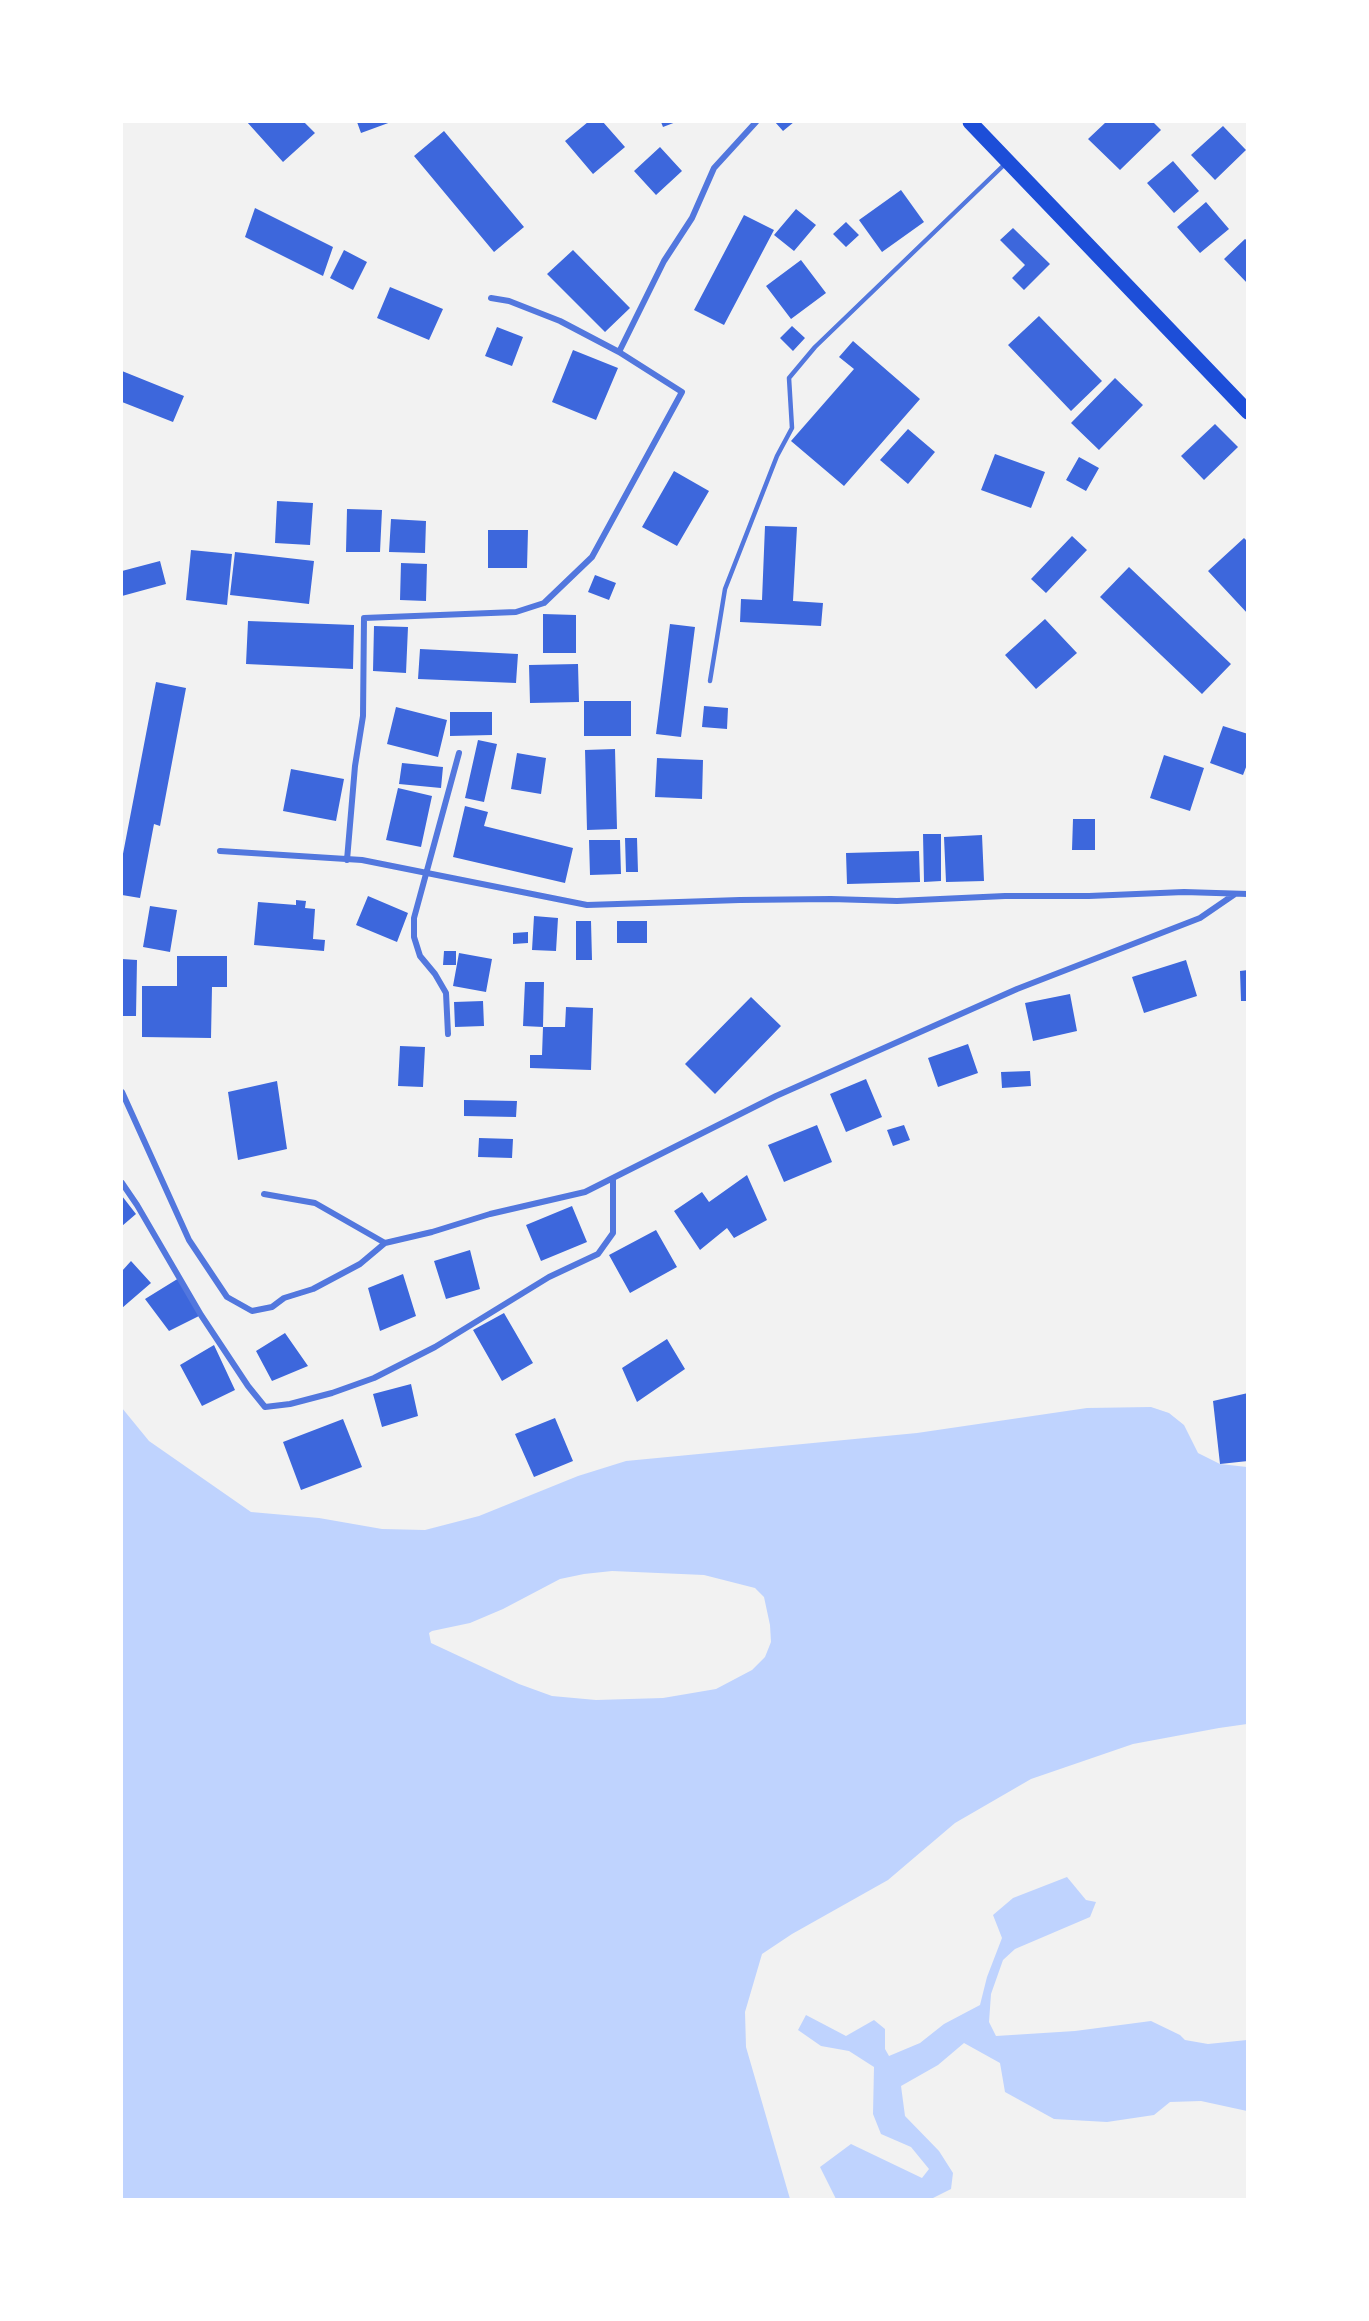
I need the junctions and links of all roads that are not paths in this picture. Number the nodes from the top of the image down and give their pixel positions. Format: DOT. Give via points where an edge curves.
graph roads {
  1 [pos="756,122"];
  2 [pos="970,122"];
  3 [pos="1008,162"];
  4 [pos="491,298"];
  5 [pos="619,352"];
  6 [pos="1248,412"];
  7 [pos="710,681"];
  8 [pos="459,753"];
  9 [pos="220,851"];
  10 [pos="347,860"];
  11 [pos="425,873"];
  12 [pos="1235,894"];
  13 [pos="1248,894"];
  14 [pos="448,1034"];
  15 [pos="122,1092"];
  16 [pos="613,1179"];
  17 [pos="122,1183"];
  18 [pos="264,1194"];
  19 [pos="385,1243"];
  1 -- 5 [label="street" via="714,168 692,218 664,261"];
  2 -- 3 [label="main road"];
  3 -- 6 [label="main road"];
  3 -- 7 [label="lane" via="839,323 789,378 792,428 777,456 725,589"];
  4 -- 5 [label="street" via="560,321"];
  5 -- 10 [label="street" via="682,392 592,557 576,574 544,603 516,612 364,618 363,716"];
  8 -- 11 [label="street"];
  9 -- 10 [label="street"];
  10 -- 11 [label="street"];
  11 -- 12 [label="street" via="587,905"];
  11 -- 14 [label="street" via="414,918 414,937 420,956 446,993"];
  12 -- 13 [label="street"];
  12 -- 16 [label="street" via="1200,918 1017,989 776,1096"];
  15 -- 19 [label="street" via="189,1240 227,1297 252,1311 272,1307 360,1264"];
  16 -- 17 [label="street" via="613,1233 598,1254 549,1277 435,1347 374,1378 332,1393 265,1407 201,1316"];
  16 -- 19 [label="street" via="585,1192"];
  18 -- 19 [label="street" via="315,1203"];
}
